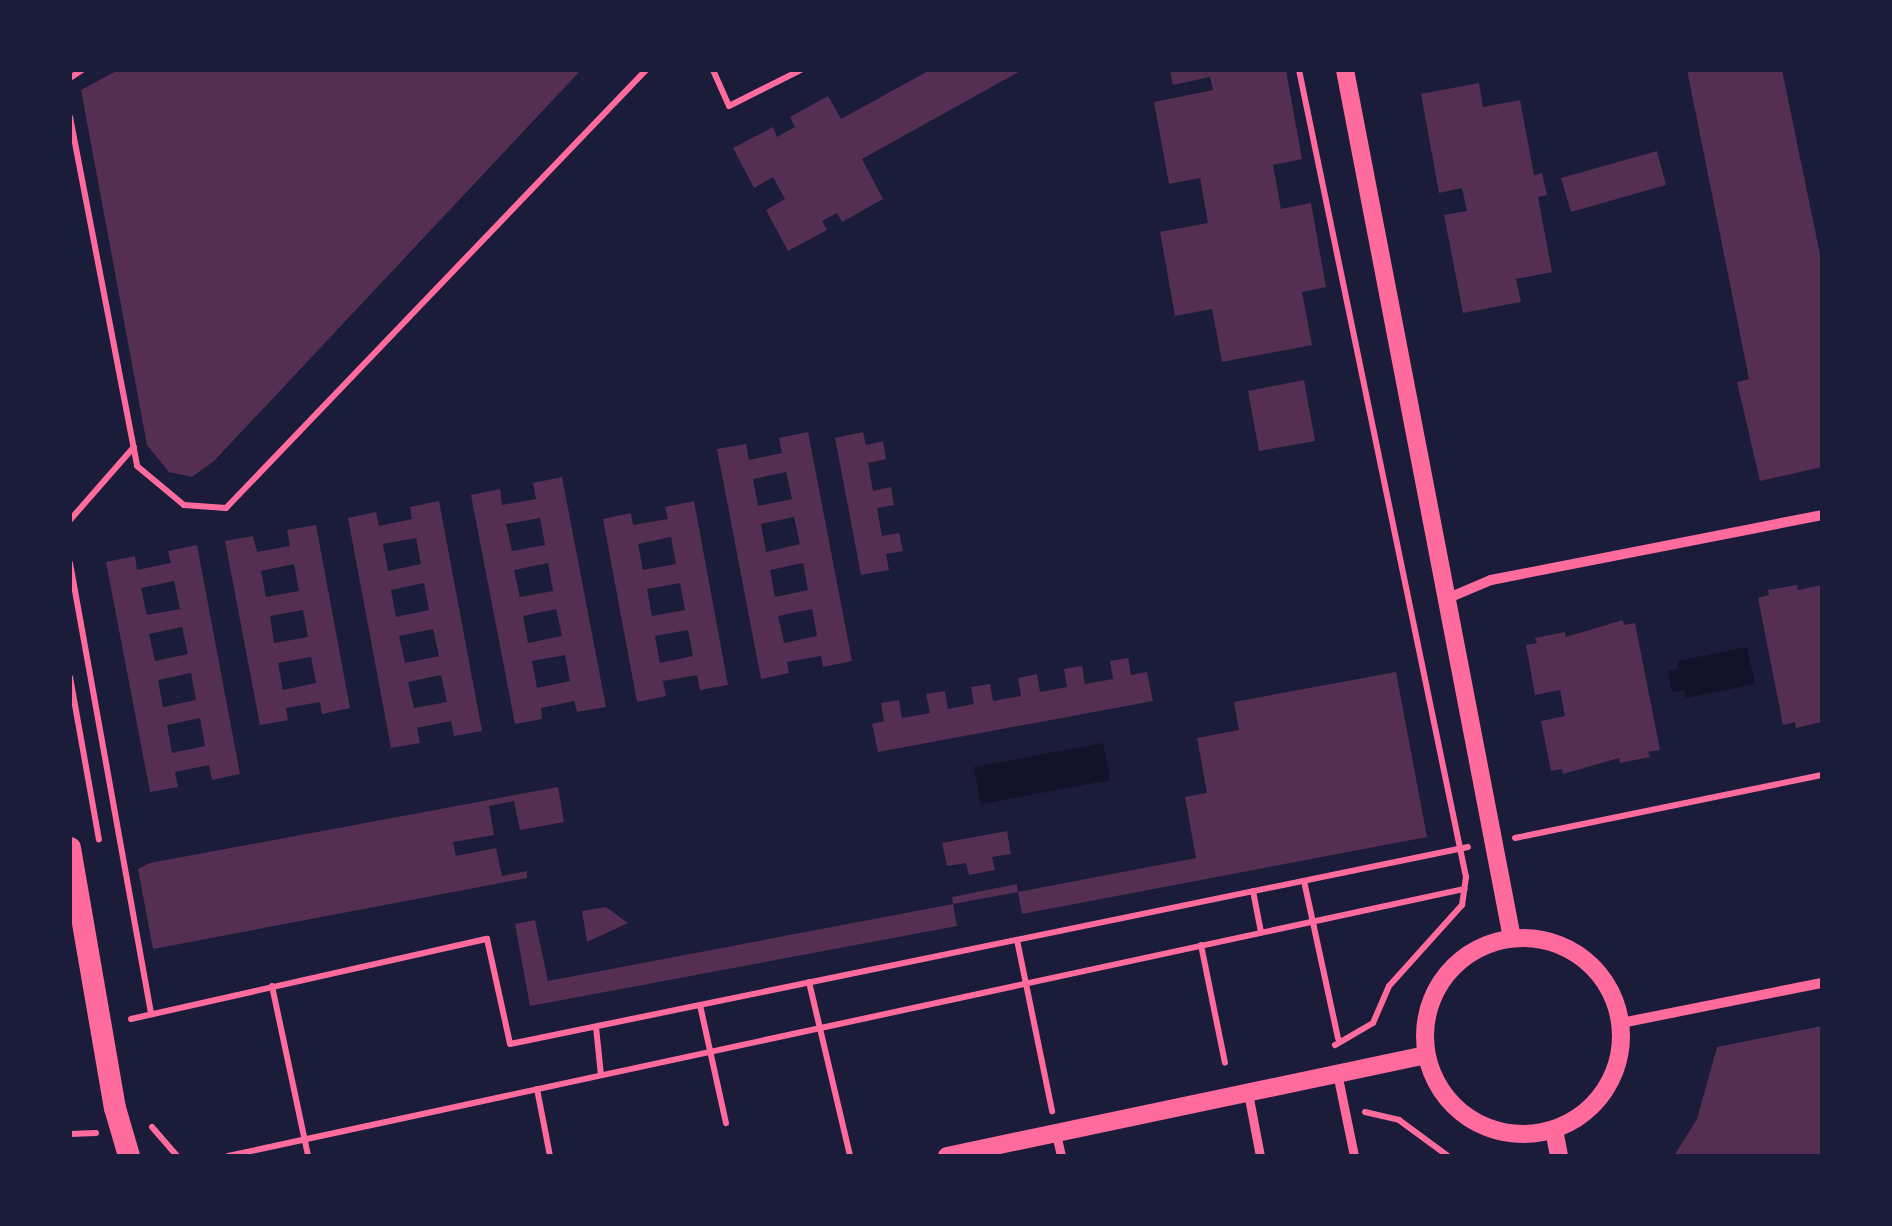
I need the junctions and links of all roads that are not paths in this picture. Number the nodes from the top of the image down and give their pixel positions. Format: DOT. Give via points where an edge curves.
graph roads {
  1 [pos="1345,70"];
  2 [pos="1822,515"];
  3 [pos="1445,599"];
  4 [pos="70,848"];
  5 [pos="1512,938"];
  6 [pos="1822,983"];
  7 [pos="1621,1023"];
  8 [pos="1425,1055"];
  9 [pos="1337,1070"];
  10 [pos="1247,1090"];
  11 [pos="1554,1130"];
  12 [pos="1056,1132"];
  13 [pos="129,1156"];
  14 [pos="947,1156"];
  15 [pos="1061,1156"];
  16 [pos="1260,1156"];
  17 [pos="1354,1156"];
  18 [pos="1559,1156"];
  1 -- 3 [label="street"];
  2 -- 3 [label="street" via="1492,580"];
  3 -- 5 [label="street"];
  4 -- 13 [label="main road"];
  5 -- 7 [label="street" via="1537,937 1571,949 1602,976"];
  5 -- 8 [label="street" via="1478,947 1454,964 1427,1008"];
  6 -- 7 [label="street"];
  7 -- 11 [label="street" via="1617,1065 1604,1092"];
  8 -- 9 [label="street"];
  8 -- 11 [label="street" via="1437,1086 1462,1115 1496,1132"];
  9 -- 10 [label="street"];
  9 -- 17 [label="street"];
  10 -- 12 [label="street"];
  10 -- 16 [label="street"];
  11 -- 18 [label="street"];
  12 -- 14 [label="street"];
  12 -- 15 [label="street"];
}
